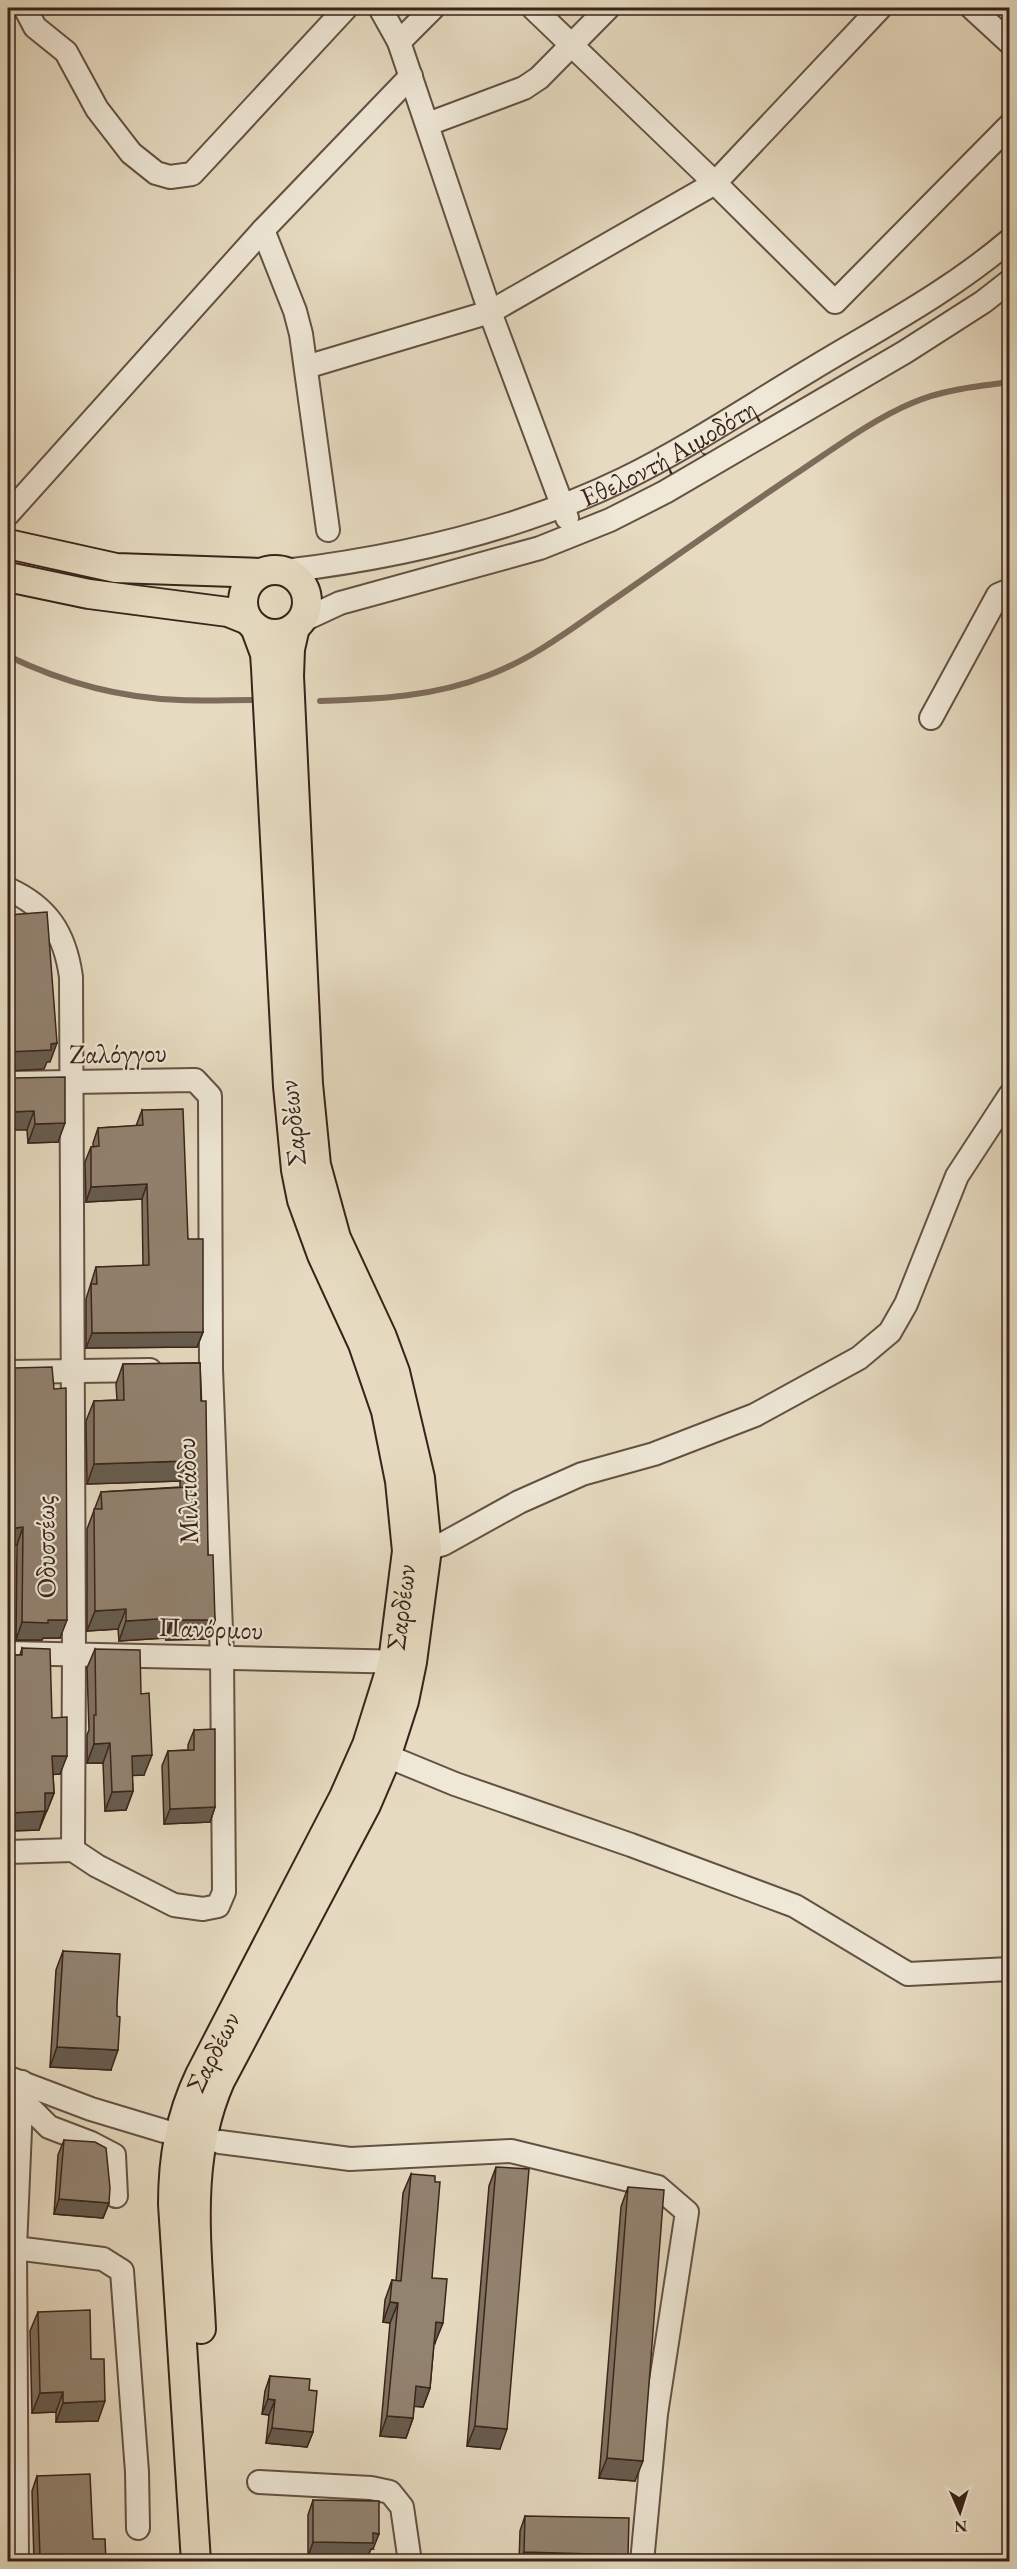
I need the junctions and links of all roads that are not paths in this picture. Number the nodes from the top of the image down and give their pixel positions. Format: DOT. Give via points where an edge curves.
graph roads {
  1 [pos="25,8"];
  2 [pos="346,8"];
  3 [pos="380,8"];
  4 [pos="433,8"];
  5 [pos="533,8"];
  6 [pos="608,8"];
  7 [pos="880,8"];
  8 [pos="972,8"];
  9 [pos="399,42"];
  10 [pos="1010,43"];
  11 [pos="571,45"];
  12 [pos="411,76"];
  13 [pos="428,124"];
  14 [pos="1010,125"];
  15 [pos="716,183"];
  16 [pos="263,230"];
  17 [pos="1010,240"];
  18 [pos="1010,281"];
  19 [pos="490,312"];
  20 [pos="306,367"];
  21 [pos="563,506"];
  22 [pos="8,514"];
  23 [pos="328,530"];
  24 [pos="573,537"];
  25 [pos="8,544"];
  26 [pos="272,572"];
  27 [pos="8,577"];
  28 [pos="1010,590"];
  29 [pos="252,623"];
  30 [pos="297,624"];
  31 [pos="931,718"];
  32 [pos="8,889"];
  33 [pos="195,1080"];
  34 [pos="8,1083"];
  35 [pos="73,1083"];
  36 [pos="1010,1095"];
  37 [pos="211,1369"];
  38 [pos="8,1372"];
  39 [pos="71,1372"];
  40 [pos="417,1550"];
  41 [pos="8,1653"];
  42 [pos="74,1653"];
  43 [pos="222,1657"];
  44 [pos="402,1662"];
  45 [pos="387,1756"];
  46 [pos="73,1850"];
  47 [pos="8,1852"];
  48 [pos="1010,1969"];
  49 [pos="17,2086"];
  50 [pos="164,2131"];
  51 [pos="220,2142"];
  52 [pos="12,2150"];
  53 [pos="116,2196"];
  54 [pos="15,2248"];
  55 [pos="11,2441"];
  56 [pos="259,2482"];
  57 [pos="138,2528"];
  58 [pos="16,2562"];
  59 [pos="196,2562"];
  60 [pos="215,2562"];
  61 [pos="410,2562"];
  62 [pos="642,2562"];
  1 -- 2 [label="street" via="35,27 66,52 97,109 131,153 156,172 170,177 192,174"];
  3 -- 9 [label="street"];
  4 -- 9 [label="street"];
  5 -- 11 [label="street"];
  6 -- 11 [label="street"];
  7 -- 15 [label="street"];
  8 -- 10 [label="street"];
  9 -- 12 [label="street"];
  11 -- 13 [label="street" via="524,88"];
  11 -- 15 [label="street"];
  12 -- 13 [label="street"];
  12 -- 16 [label="street"];
  13 -- 19 [label="street"];
  14 -- 15 [label="street" via="835,302"];
  15 -- 19 [label="street"];
  16 -- 20 [label="street" via="295,311"];
  16 -- 22 [label="street"];
  17 -- 21 [label="street, Εθελοντή Αιμοδότη" via="909,314 655,462"];
  18 -- 24 [label="street" via="906,352 665,492"];
  19 -- 20 [label="street"];
  19 -- 21 [label="street"];
  20 -- 23 [label="street"];
  21 -- 24 [label="street"];
  21 -- 26 [label="street, Εθελοντή Αιμοδότη" via="430,546 332,566"];
  24 -- 30 [label="street" via="500,561 340,603"];
  25 -- 26 [label="main road, Εθελοντή Αιμοδότη" via="116,568"];
  26 -- 29 [label="main road" via="251,580 243,599"];
  26 -- 30 [label="main road" via="295,577 303,587 305,611"];
  27 -- 29 [label="main road" via="88,594 228,612"];
  28 -- 31 [label="street" via="998,595"];
  29 -- 30 [label="main road" via="275,634"];
  29 -- 40 [label="main road, Σαρδέων" via="265,654 296,1170 321,1255 363,1344 386,1411"];
  30 -- 40 [label="main road, Σαρδέων" via="289,660 308,1084 316,1166 336,1238 395,1372 420,1478"];
  32 -- 35 [label="street, Οδυσσέως" via="46,915 64,942 71,977"];
  33 -- 35 [label="street, Ζαλόγγου"];
  33 -- 37 [label="street, Μιλτιάδου" via="210,1096"];
  34 -- 35 [label="street, Ζαλόγγου"];
  35 -- 39 [label="street, Οδυσσέως"];
  36 -- 40 [label="street" via="957,1176 906,1305 890,1332 859,1358 755,1415 654,1454 582,1474 519,1502 443,1544"];
  37 -- 39 [label="street"];
  37 -- 43 [label="street, Μιλτιάδου"];
  38 -- 39 [label="street"];
  39 -- 42 [label="street, Οδυσσέως"];
  40 -- 44 [label="main road, Σαρδέων"];
  41 -- 42 [label="street, Πανόρμου"];
  42 -- 43 [label="street, Πανόρμου"];
  42 -- 46 [label="street, Οδυσσέως"];
  43 -- 44 [label="street, Πανόρμου"];
  43 -- 46 [label="street, Μιλτιάδου" via="225,1892 218,1906 203,1909 174,1905"];
  44 -- 45 [label="main road, Σαρδέων" via="404,1701"];
  44 -- 59 [label="main road, Σαρδέων" via="355,1774 200,2075 178,2138 173,2204"];
  45 -- 48 [label="street" via="795,1906 908,1974"];
  45 -- 60 [label="main road, Σαρδέων" via="366,1804 220,2081 201,2140 195,2218"];
  46 -- 47 [label="street"];
  49 -- 50 [label="street"];
  49 -- 52 [label="street"];
  49 -- 53 [label="street" via="49,2127 114,2155"];
  51 -- 62 [label="street" via="350,2159 511,2151 658,2187 687,2212 656,2414"];
  52 -- 54 [label="street" via="19,2183"];
  54 -- 55 [label="street"];
  54 -- 57 [label="street" via="103,2259 122,2271"];
  55 -- 58 [label="street"];
  56 -- 61 [label="street" via="390,2492 402,2507"];
}
